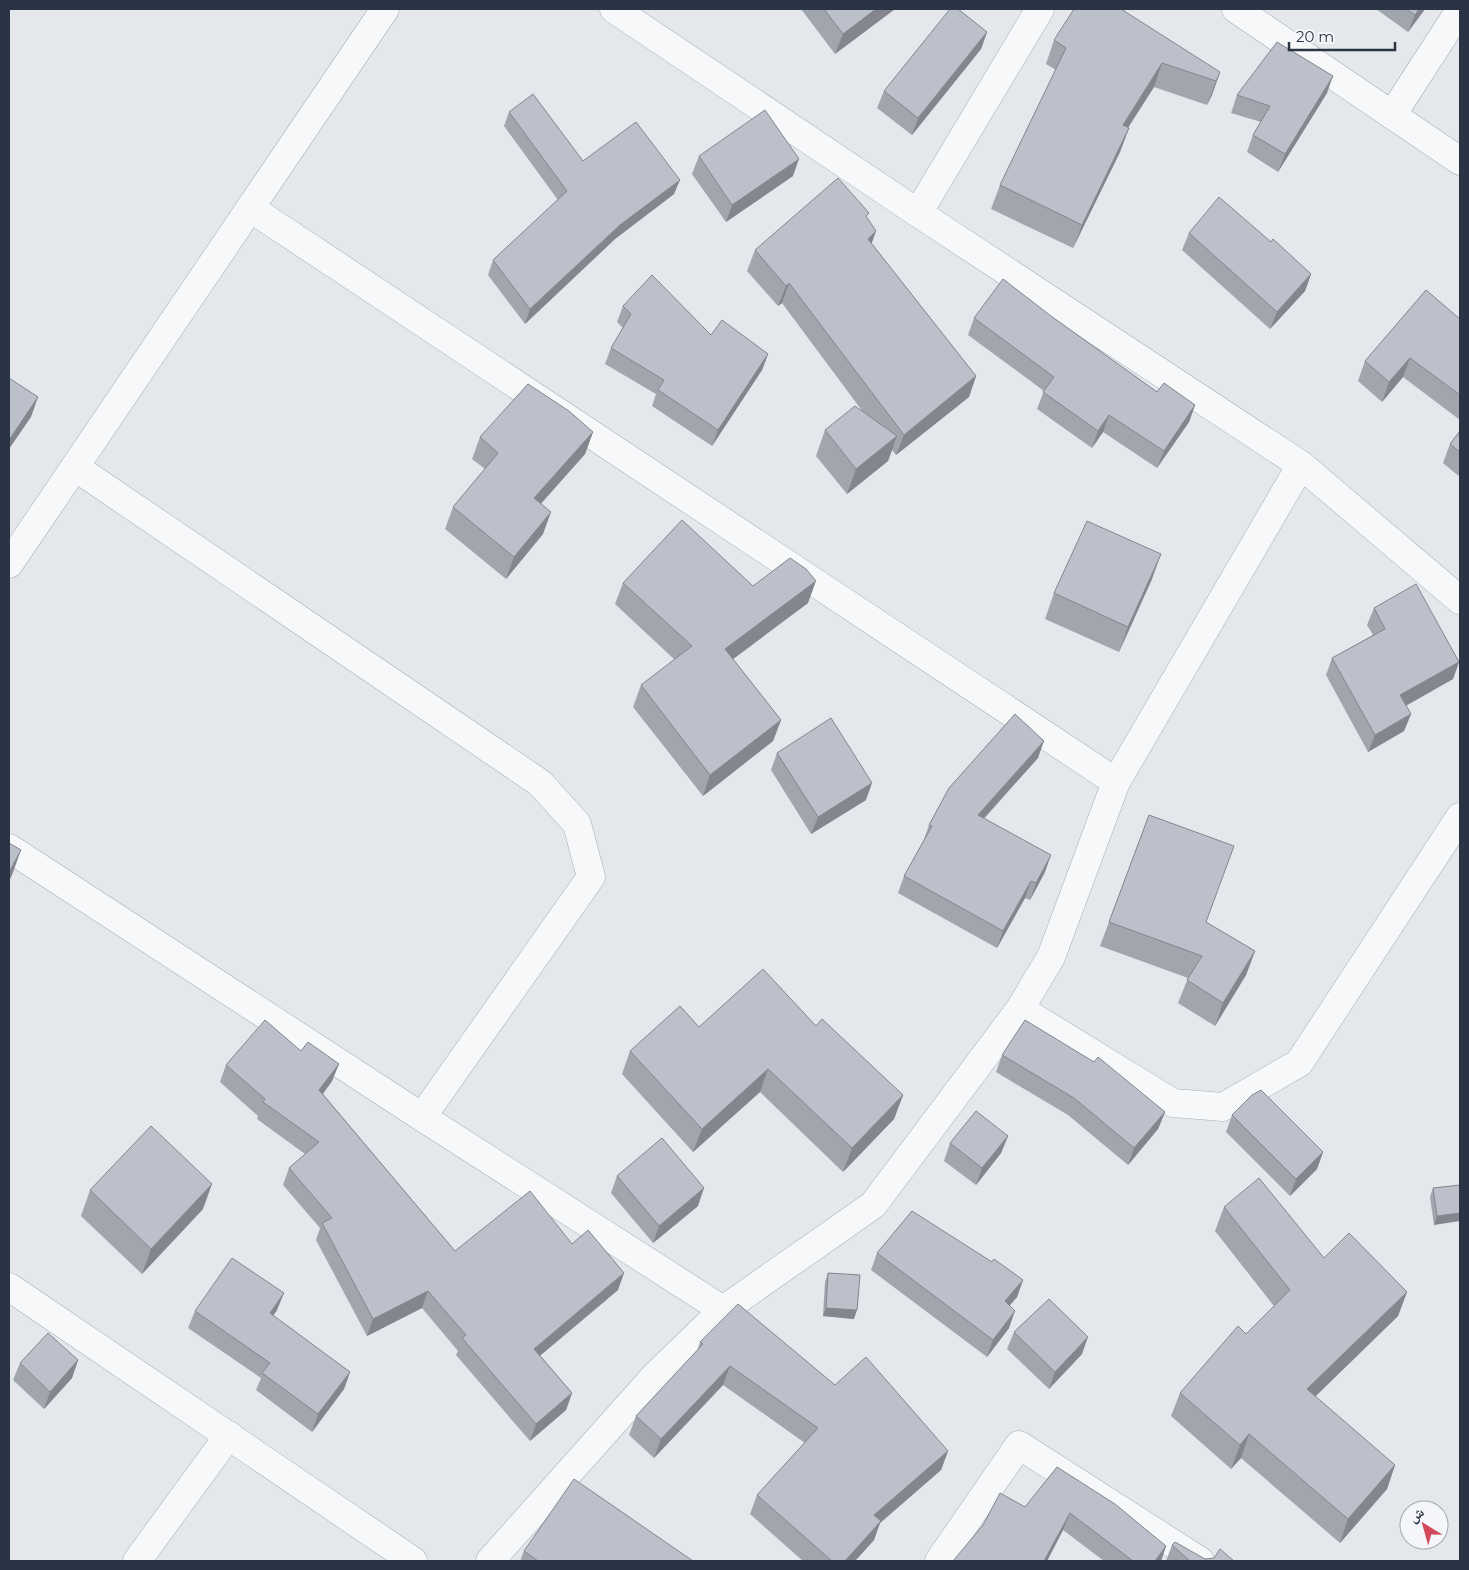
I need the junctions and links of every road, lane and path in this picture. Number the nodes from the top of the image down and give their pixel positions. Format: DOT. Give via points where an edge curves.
graph roads {
  1 [pos="385,9"];
  2 [pos="614,9"];
  3 [pos="1040,9"];
  4 [pos="1236,9"];
  5 [pos="1460,10"];
  6 [pos="1392,115"];
  7 [pos="1460,161"];
  8 [pos="250,208"];
  9 [pos="918,213"];
  10 [pos="1301,465"];
  11 [pos="75,467"];
  12 [pos="9,564"];
  13 [pos="1460,600"];
  14 [pos="1116,782"];
  15 [pos="1460,817"];
  16 [pos="9,848"];
  17 [pos="1020,1008"];
  18 [pos="422,1117"];
  19 [pos="9,1287"];
  20 [pos="723,1310"];
  21 [pos="229,1435"];
  22 [pos="137,1561"];
  23 [pos="413,1561"];
  24 [pos="490,1561"];
  25 [pos="939,1561"];
  26 [pos="1200,1561"];
  1 -- 8 [label="street"];
  2 -- 9 [label="street"];
  3 -- 9 [label="street"];
  4 -- 6 [label="street"];
  5 -- 6 [label="street"];
  6 -- 7 [label="street"];
  8 -- 11 [label="street"];
  8 -- 14 [label="street"];
  9 -- 10 [label="street"];
  10 -- 13 [label="street"];
  10 -- 14 [label="street"];
  11 -- 12 [label="street"];
  11 -- 18 [label="street" via="540,783 577,824 591,877"];
  14 -- 17 [label="street" via="1051,956"];
  15 -- 17 [label="street" via="1299,1063 1223,1107 1173,1103"];
  16 -- 18 [label="street"];
  17 -- 20 [label="street" via="873,1205"];
  18 -- 20 [label="street"];
  19 -- 21 [label="street"];
  20 -- 24 [label="street" via="654,1378"];
  21 -- 22 [label="street"];
  21 -- 23 [label="street"];
  25 -- 26 [label="street" via="1019,1444"];
}
